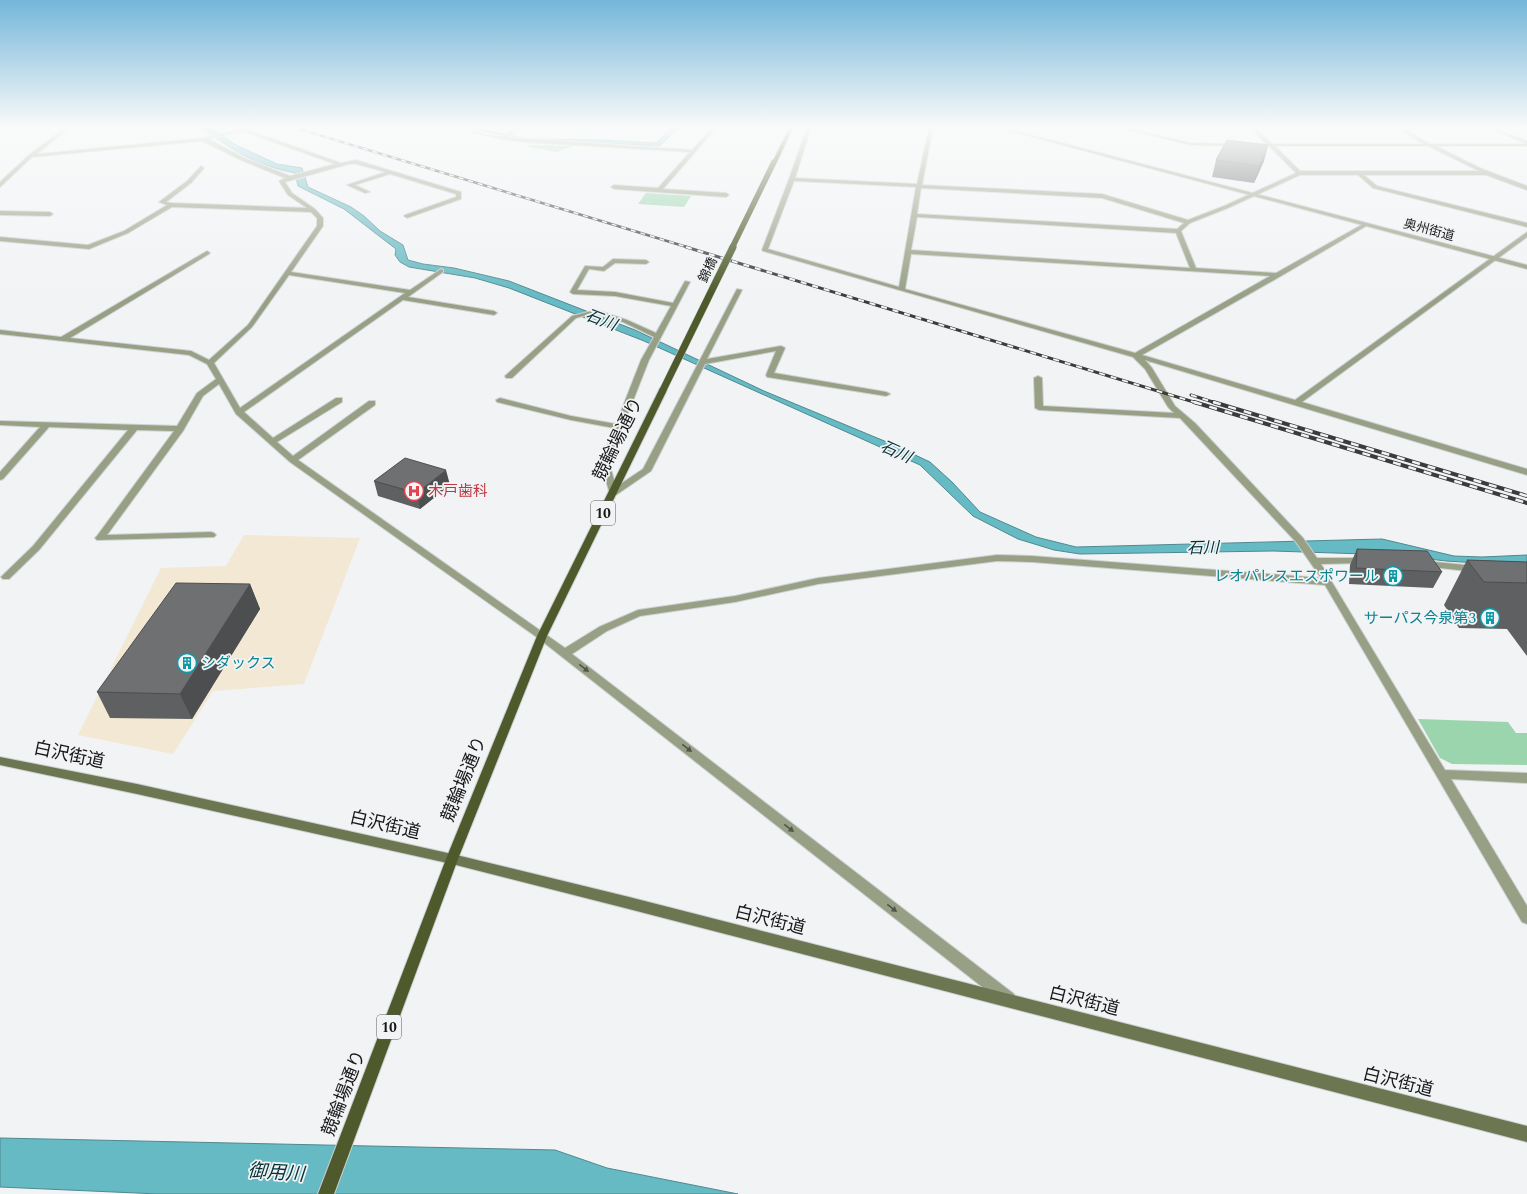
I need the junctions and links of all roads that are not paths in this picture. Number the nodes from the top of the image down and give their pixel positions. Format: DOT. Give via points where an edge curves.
graph roads {
  1 [pos="187,184"];
  2 [pos="284,184"];
  3 [pos="354,184"];
  4 [pos="429,184"];
  5 [pos="664,184"];
  6 [pos="764,184"];
  7 [pos="790,184"];
  8 [pos="878,184"];
  9 [pos="1211,184"];
  10 [pos="1277,184"];
  11 [pos="1371,184"];
  12 [pos="1514,184"];
  13 [pos="919,186"];
  14 [pos="614,187"];
  15 [pos="1527,188"];
  16 [pos="659,190"];
  17 [pos="367,192"];
  18 [pos="726,195"];
  19 [pos="1253,195"];
  20 [pos="171,204"];
  21 [pos="312,210"];
  22 [pos="0,213"];
  23 [pos="50,214"];
  24 [pos="914,215"];
  25 [pos="407,216"];
  26 [pos="1188,222"];
  27 [pos="1527,224"];
  28 [pos="1365,225"];
  29 [pos="1178,231"];
  30 [pos="1527,234"];
  31 [pos="0,239"];
  32 [pos="907,252"];
  33 [pos="207,254"];
  34 [pos="1493,258"];
  35 [pos="646,262"];
  36 [pos="1527,267"];
  37 [pos="1194,270"];
  38 [pos="441,271"];
  39 [pos="287,273"];
  40 [pos="1279,275"];
  41 [pos="687,282"];
  42 [pos="739,290"];
  43 [pos="902,290"];
  44 [pos="410,292"];
  45 [pos="402,298"];
  46 [pos="675,305"];
  47 [pos="494,313"];
  48 [pos="0,332"];
  49 [pos="658,336"];
  50 [pos="64,338"];
  51 [pos="1136,355"];
  52 [pos="704,362"];
  53 [pos="210,363"];
  54 [pos="509,376"];
  55 [pos="1038,378"];
  56 [pos="220,380"];
  57 [pos="664,390"];
  58 [pos="886,394"];
  59 [pos="339,400"];
  60 [pos="500,400"];
  61 [pos="1296,403"];
  62 [pos="372,404"];
  63 [pos="239,412"];
  64 [pos="1182,416"];
  65 [pos="0,423"];
  66 [pos="46,425"];
  67 [pos="618,427"];
  68 [pos="134,428"];
  69 [pos="180,430"];
  70 [pos="273,442"];
  71 [pos="293,460"];
  72 [pos="1527,472"];
  73 [pos="0,477"];
  74 [pos="613,492"];
  75 [pos="211,535"];
  76 [pos="1378,560"];
  77 [pos="1315,561"];
  78 [pos="1418,563"];
  79 [pos="1489,571"];
  80 [pos="6,577"];
  81 [pos="1328,582"];
  82 [pos="542,636"];
  83 [pos="564,653"];
  84 [pos="0,760"];
  85 [pos="1442,774"];
  86 [pos="1527,778"];
  87 [pos="452,859"];
  88 [pos="1527,918"];
  89 [pos="1012,1002"];
  90 [pos="1527,1134"];
  91 [pos="326,1194"];
  1 -- 20 [label="street" via="162,202"];
  2 -- 21 [label="street" via="290,194"];
  3 -- 17 [label="street" via="350,185"];
  4 -- 25 [label="street" via="459,193 459,198"];
  5 -- 16 [label="street"];
  6 -- 57 [label="main road, 錦橋 / 10, bridge"];
  7 -- 43 [label="street" via="766,250"];
  8 -- 13 [label="street"];
  9 -- 19 [label="street, 奥州街道"];
  10 -- 19 [label="street"];
  11 -- 27 [label="street" via="1375,187"];
  12 -- 15 [label="street"];
  13 -- 24 [label="street"];
  13 -- 26 [label="street" via="1102,196"];
  14 -- 16 [label="street"];
  16 -- 18 [label="street"];
  19 -- 26 [label="street"];
  19 -- 28 [label="street, 奥州街道"];
  20 -- 21 [label="street"];
  20 -- 31 [label="street" via="126,232 89,247"];
  21 -- 39 [label="street" via="320,218 320,226"];
  22 -- 23 [label="street"];
  24 -- 29 [label="street"];
  24 -- 32 [label="street"];
  26 -- 29 [label="street"];
  28 -- 34 [label="street, 奥州街道"];
  28 -- 40 [label="street"];
  29 -- 37 [label="street"];
  30 -- 34 [label="street"];
  32 -- 37 [label="street"];
  32 -- 43 [label="street"];
  33 -- 50 [label="street"];
  34 -- 36 [label="street, 奥州街道"];
  34 -- 61 [label="street"];
  35 -- 46 [label="street" via="613,261 604,269 587,267 573,292 615,294"];
  37 -- 40 [label="street"];
  38 -- 44 [label="street"];
  39 -- 44 [label="street"];
  39 -- 53 [label="street" via="250,326"];
  40 -- 51 [label="street"];
  41 -- 46 [label="street"];
  42 -- 52 [label="street"];
  43 -- 51 [label="street"];
  44 -- 45 [label="street"];
  45 -- 47 [label="street"];
  45 -- 63 [label="street"];
  46 -- 49 [label="street"];
  48 -- 50 [label="street"];
  49 -- 54 [label="street" via="594,311 574,317"];
  49 -- 67 [label="street" via="645,360"];
  50 -- 53 [label="street" via="192,353"];
  51 -- 61 [label="street"];
  51 -- 64 [label="street" via="1148,368 1172,407"];
  52 -- 58 [label="street" via="781,348 770,375"];
  52 -- 74 [label="street" via="647,471"];
  53 -- 56 [label="street"];
  55 -- 64 [label="street" via="1039,408"];
  56 -- 63 [label="street"];
  56 -- 69 [label="street" via="200,394"];
  57 -- 74 [label="main road, 競輪場通り / 10"];
  59 -- 70 [label="street"];
  60 -- 67 [label="street"];
  61 -- 72 [label="street"];
  62 -- 71 [label="street"];
  63 -- 70 [label="street"];
  64 -- 77 [label="street" via="1300,540"];
  65 -- 66 [label="street"];
  66 -- 68 [label="street"];
  66 -- 73 [label="street"];
  67 -- 74 [label="street" via="605,462"];
  68 -- 69 [label="street"];
  68 -- 80 [label="street" via="36,548"];
  69 -- 75 [label="street" via="100,538"];
  70 -- 71 [label="street"];
  71 -- 82 [label="street"];
  74 -- 82 [label="main road, 競輪場通り / 10"];
  76 -- 77 [label="street"];
  77 -- 81 [label="street"];
  78 -- 79 [label="street"];
  81 -- 83 [label="street" via="997,558 818,581 735,599 638,613 603,629"];
  81 -- 85 [label="street"];
  82 -- 83 [label="street"];
  82 -- 87 [label="main road, 競輪場通り / 10"];
  83 -- 89 [label="street, one-way"];
  84 -- 87 [label="main road, 白沢街道"];
  85 -- 86 [label="street"];
  85 -- 88 [label="street"];
  87 -- 89 [label="main road, 白沢街道"];
  87 -- 91 [label="main road, 競輪場通り / 10"];
  89 -- 90 [label="main road, 白沢街道"];
}
